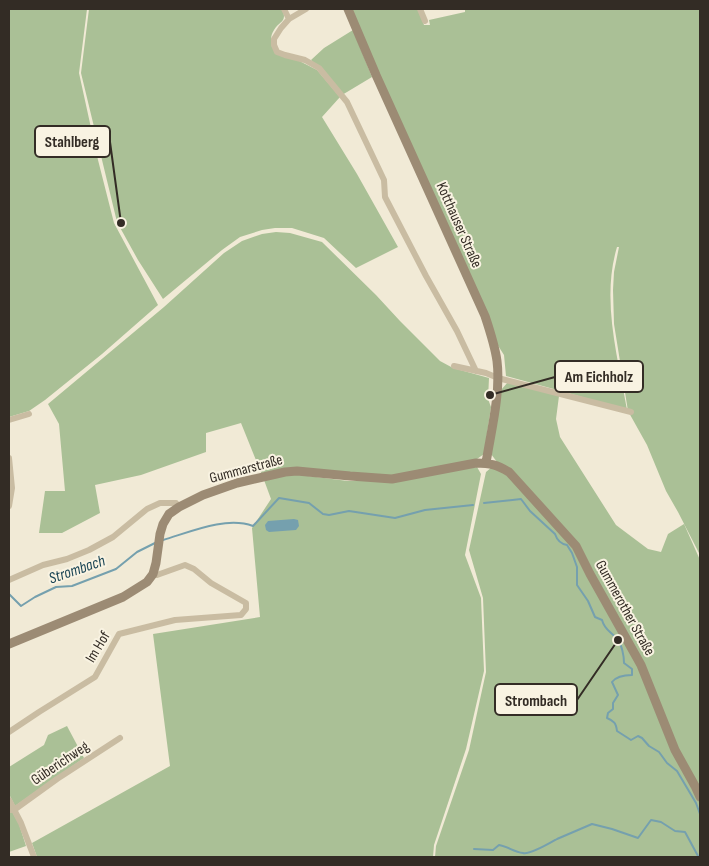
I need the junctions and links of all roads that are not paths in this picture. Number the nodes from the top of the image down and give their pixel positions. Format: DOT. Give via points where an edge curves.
graph roads {
  1 [pos="284,9"];
  2 [pos="306,9"];
  3 [pos="348,9"];
  4 [pos="420,9"];
  5 [pos="289,20"];
  6 [pos="425,21"];
  7 [pos="454,366"];
  8 [pos="476,370"];
  9 [pos="498,378"];
  10 [pos="631,412"];
  11 [pos="30,414"];
  12 [pos="9,420"];
  13 [pos="9,458"];
  14 [pos="486,463"];
  15 [pos="9,506"];
  16 [pos="179,507"];
  17 [pos="152,574"];
  18 [pos="9,580"];
  19 [pos="9,644"];
  20 [pos="9,732"];
  21 [pos="120,738"];
  22 [pos="700,797"];
  23 [pos="9,800"];
  24 [pos="11,810"];
  25 [pos="34,857"];
  1 -- 5 [label="street"];
  2 -- 5 [label="street"];
  3 -- 9 [label="street, Kotthauser Straße" via="485,316 493,340"];
  4 -- 6 [label="street"];
  5 -- 8 [label="street" via="276,34 274,45 278,52 319,68 347,102 384,180 385,197"];
  7 -- 8 [label="street"];
  8 -- 9 [label="street"];
  9 -- 10 [label="street"];
  9 -- 14 [label="street, Kotthauser Straße"];
  11 -- 12 [label="street"];
  13 -- 15 [label="street" via="12,488"];
  14 -- 16 [label="street, Gummarstraße" via="392,478 284,472 236,483"];
  14 -- 22 [label="street, Gummerother Straße" via="509,472 576,546 641,664 675,750"];
  16 -- 17 [label="street, Gummarstraße" via="163,524"];
  16 -- 18 [label="street" via="176,503 160,503 90,550"];
  17 -- 19 [label="street" via="147,582 123,597"];
  17 -- 20 [label="street, Im Hof" via="185,565 246,603 246,609 241,615 175,620 119,634 95,677"];
  21 -- 24 [label="street, Güberichweg"];
  23 -- 24 [label="street"];
  24 -- 25 [label="street" via="21,823"];
}
